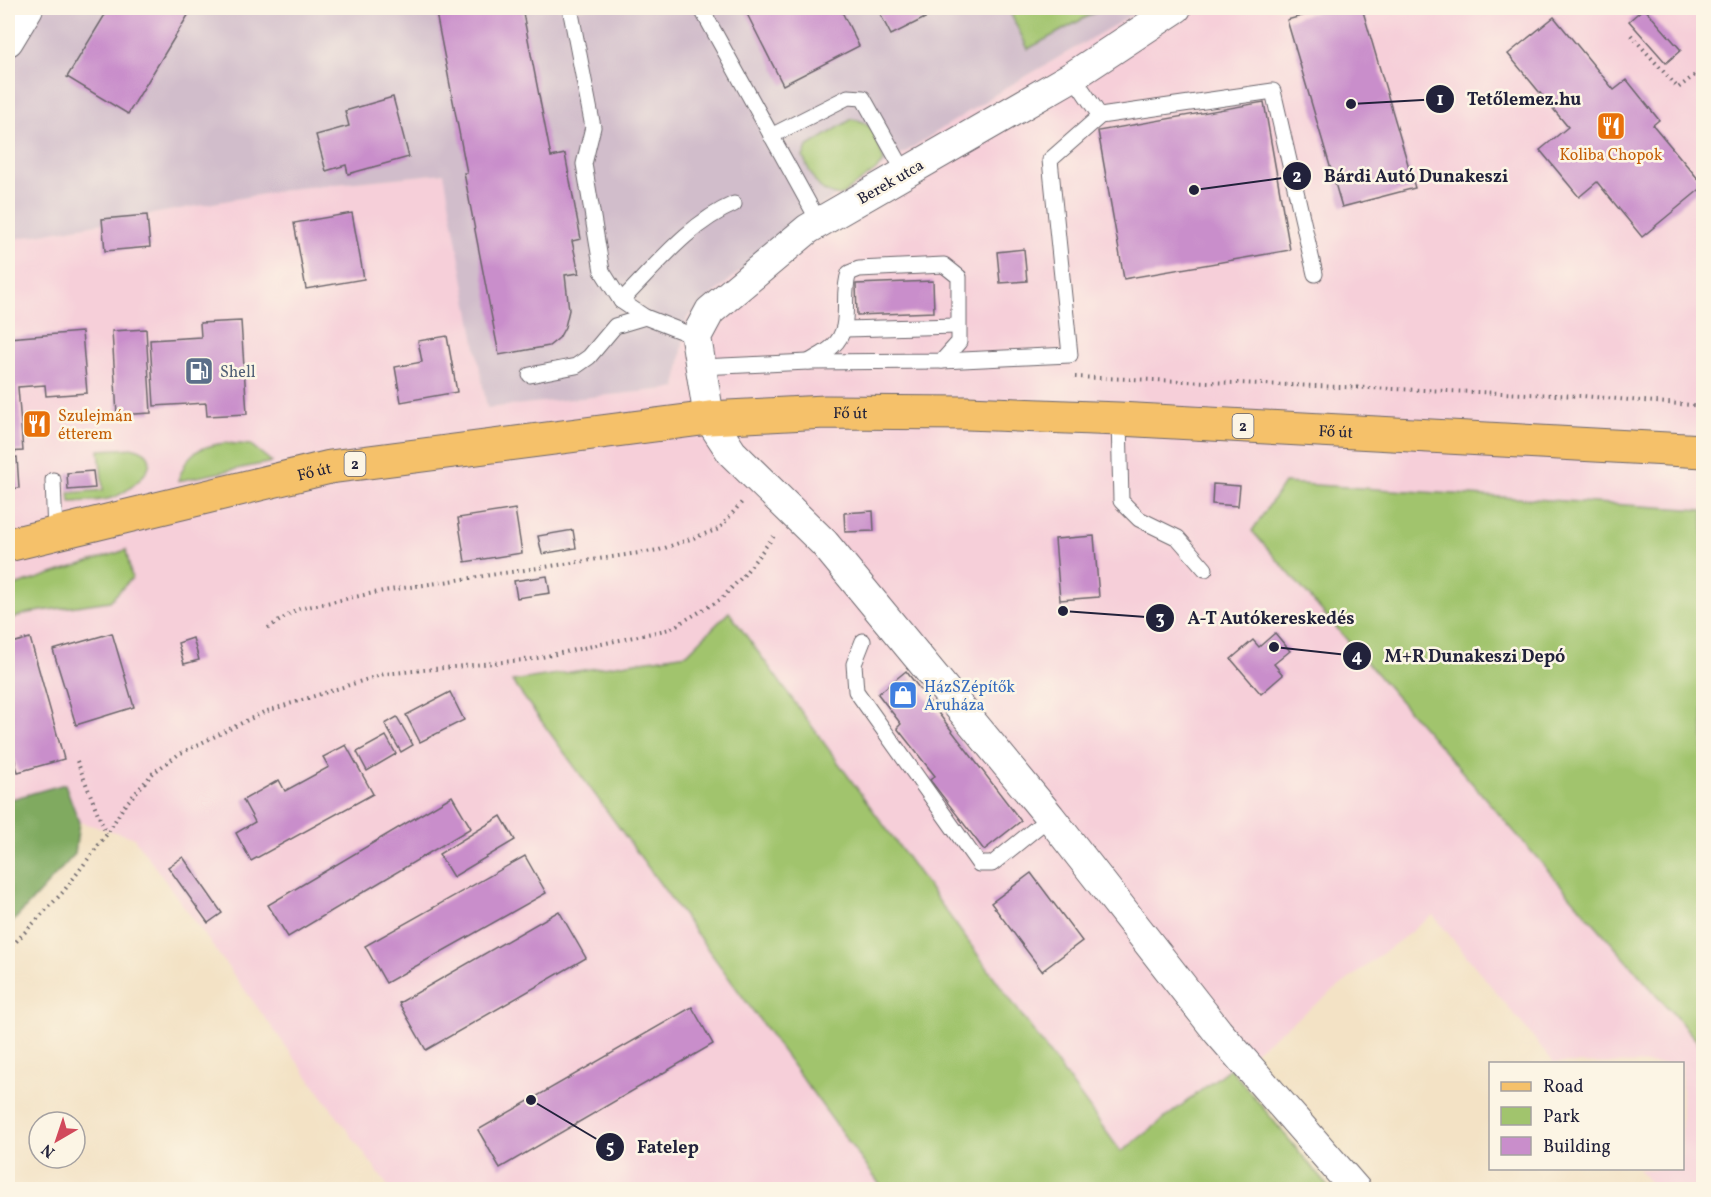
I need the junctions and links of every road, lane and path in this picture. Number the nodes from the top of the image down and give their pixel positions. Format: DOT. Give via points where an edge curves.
graph roads {
  1 [pos="28,8"];
  2 [pos="570,8"];
  3 [pos="701,8"];
  4 [pos="1176,8"];
  5 [pos="1631,35"];
  6 [pos="8,41"];
  7 [pos="1704,68"];
  8 [pos="1073,76"];
  9 [pos="1100,116"];
  10 [pos="771,136"];
  11 [pos="905,173"];
  12 [pos="734,204"];
  13 [pos="819,222"];
  14 [pos="1315,274"];
  15 [pos="621,301"];
  16 [pos="645,317"];
  17 [pos="957,326"];
  18 [pos="845,329"];
  19 [pos="696,337"];
  20 [pos="942,361"];
  21 [pos="808,362"];
  22 [pos="701,367"];
  23 [pos="530,375"];
  24 [pos="1070,377"];
  25 [pos="1704,406"];
  26 [pos="709,418"];
  27 [pos="1119,419"];
  28 [pos="1704,452"];
  29 [pos="53,480"];
  30 [pos="759,481"];
  31 [pos="793,511"];
  32 [pos="55,532"];
  33 [pos="8,545"];
  34 [pos="1205,569"];
  35 [pos="268,628"];
  36 [pos="863,641"];
  37 [pos="77,761"];
  38 [pos="1050,817"];
  39 [pos="107,834"];
  40 [pos="8,950"];
  41 [pos="1356,1190"];
  1 -- 6 [label="street"];
  2 -- 15 [label="lane" via="593,127 584,164 602,271"];
  3 -- 10 [label="lane"];
  4 -- 8 [label="street, Berek utca"];
  5 -- 7 [label="path" via="1678,88"];
  8 -- 9 [label="lane"];
  8 -- 11 [label="street, Berek utca"];
  9 -- 14 [label="lane" via="1273,90"];
  9 -- 20 [label="lane" via="1050,160 1070,355"];
  10 -- 11 [label="lane" via="848,97 863,98"];
  10 -- 13 [label="lane"];
  11 -- 13 [label="street, Berek utca"];
  12 -- 15 [label="lane" via="717,211 682,240"];
  13 -- 19 [label="street, Berek utca" via="710,311"];
  15 -- 16 [label="lane"];
  16 -- 19 [label="lane"];
  16 -- 23 [label="lane" via="615,326 589,357 576,366"];
  17 -- 18 [label="lane"];
  17 -- 18 [label="lane" via="958,277 944,265 859,269 849,273"];
  17 -- 20 [label="lane" via="959,342"];
  18 -- 21 [label="lane" via="834,346"];
  19 -- 22 [label="street"];
  20 -- 21 [label="lane"];
  21 -- 22 [label="lane"];
  22 -- 26 [label="street"];
  24 -- 25 [label="path" via="1582,396"];
  26 -- 27 [label="main road, Fő út / 2" via="825,412"];
  26 -- 30 [label="street" via="732,453"];
  26 -- 32 [label="main road, Fő út / 2" via="330,467"];
  27 -- 28 [label="main road, Fő út / 2"];
  27 -- 34 [label="lane" via="1121,501 1139,519 1178,538"];
  29 -- 32 [label="lane"];
  30 -- 31 [label="street"];
  30 -- 35 [label="path" via="720,529 658,550 383,591 298,609"];
  31 -- 38 [label="street" via="824,543"];
  31 -- 39 [label="path" via="720,600 670,629 533,659 384,674 264,712 179,754 153,773 124,806"];
  32 -- 33 [label="main road, Fő út / 2"];
  36 -- 38 [label="lane" via="854,664 856,691 979,864 992,864"];
  37 -- 39 [label="path"];
  38 -- 41 [label="street" via="1218,1032"];
  39 -- 40 [label="path" via="63,892"];
}
